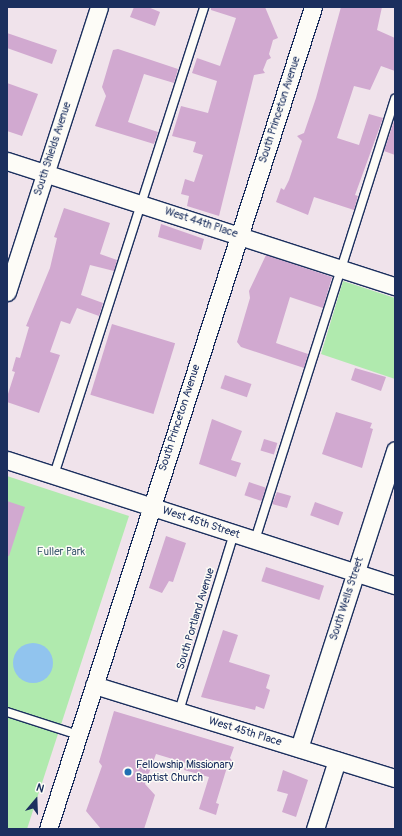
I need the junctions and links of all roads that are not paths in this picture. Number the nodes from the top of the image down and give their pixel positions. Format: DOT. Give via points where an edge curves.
graph roads {
  1 [pos="99,7"];
  2 [pos="204,7"];
  3 [pos="312,7"];
  4 [pos="395,99"];
  5 [pos="7,161"];
  6 [pos="45,173"];
  7 [pos="141,204"];
  8 [pos="239,236"];
  9 [pos="341,268"];
  10 [pos="395,286"];
  11 [pos="7,292"];
  12 [pos="395,450"];
  13 [pos="7,460"];
  14 [pos="54,475"];
  15 [pos="152,507"];
  16 [pos="234,533"];
  17 [pos="255,540"];
  18 [pos="356,572"];
  19 [pos="395,585"];
  20 [pos="94,685"];
  21 [pos="179,711"];
  22 [pos="7,712"];
  23 [pos="78,735"];
  24 [pos="299,748"];
  25 [pos="337,760"];
  26 [pos="395,778"];
  27 [pos="48,829"];
  28 [pos="315,829"];
  1 -- 6 [label="street, South Shields Avenue"];
  2 -- 7 [label="lane"];
  3 -- 8 [label="street, South Princeton Avenue"];
  4 -- 9 [label="lane"];
  5 -- 6 [label="street, West 44th Place"];
  6 -- 7 [label="street, West 44th Place"];
  6 -- 11 [label="street, South Shields Avenue"];
  7 -- 8 [label="street, West 44th Place"];
  7 -- 14 [label="lane"];
  8 -- 9 [label="street, West 44th Place"];
  8 -- 15 [label="street, South Princeton Avenue"];
  9 -- 10 [label="street, West 44th Place"];
  9 -- 17 [label="lane"];
  12 -- 18 [label="street, South Wells Street"];
  13 -- 14 [label="street, West 45th Street"];
  14 -- 15 [label="street, West 45th Street"];
  15 -- 16 [label="street, West 45th Street"];
  15 -- 20 [label="street, South Princeton Avenue"];
  16 -- 17 [label="street, West 45th Street"];
  16 -- 21 [label="lane, South Portland Avenue"];
  17 -- 18 [label="street, West 45th Street"];
  18 -- 19 [label="street, West 45th Street"];
  18 -- 24 [label="street, South Wells Street"];
  20 -- 21 [label="street, West 45th Place"];
  20 -- 23 [label="street, South Princeton Avenue"];
  21 -- 24 [label="street, West 45th Place"];
  22 -- 23 [label="lane"];
  23 -- 27 [label="street, South Princeton Avenue"];
  24 -- 25 [label="street, West 45th Place"];
  25 -- 26 [label="street, West 45th Place"];
  25 -- 28 [label="street"];
}
